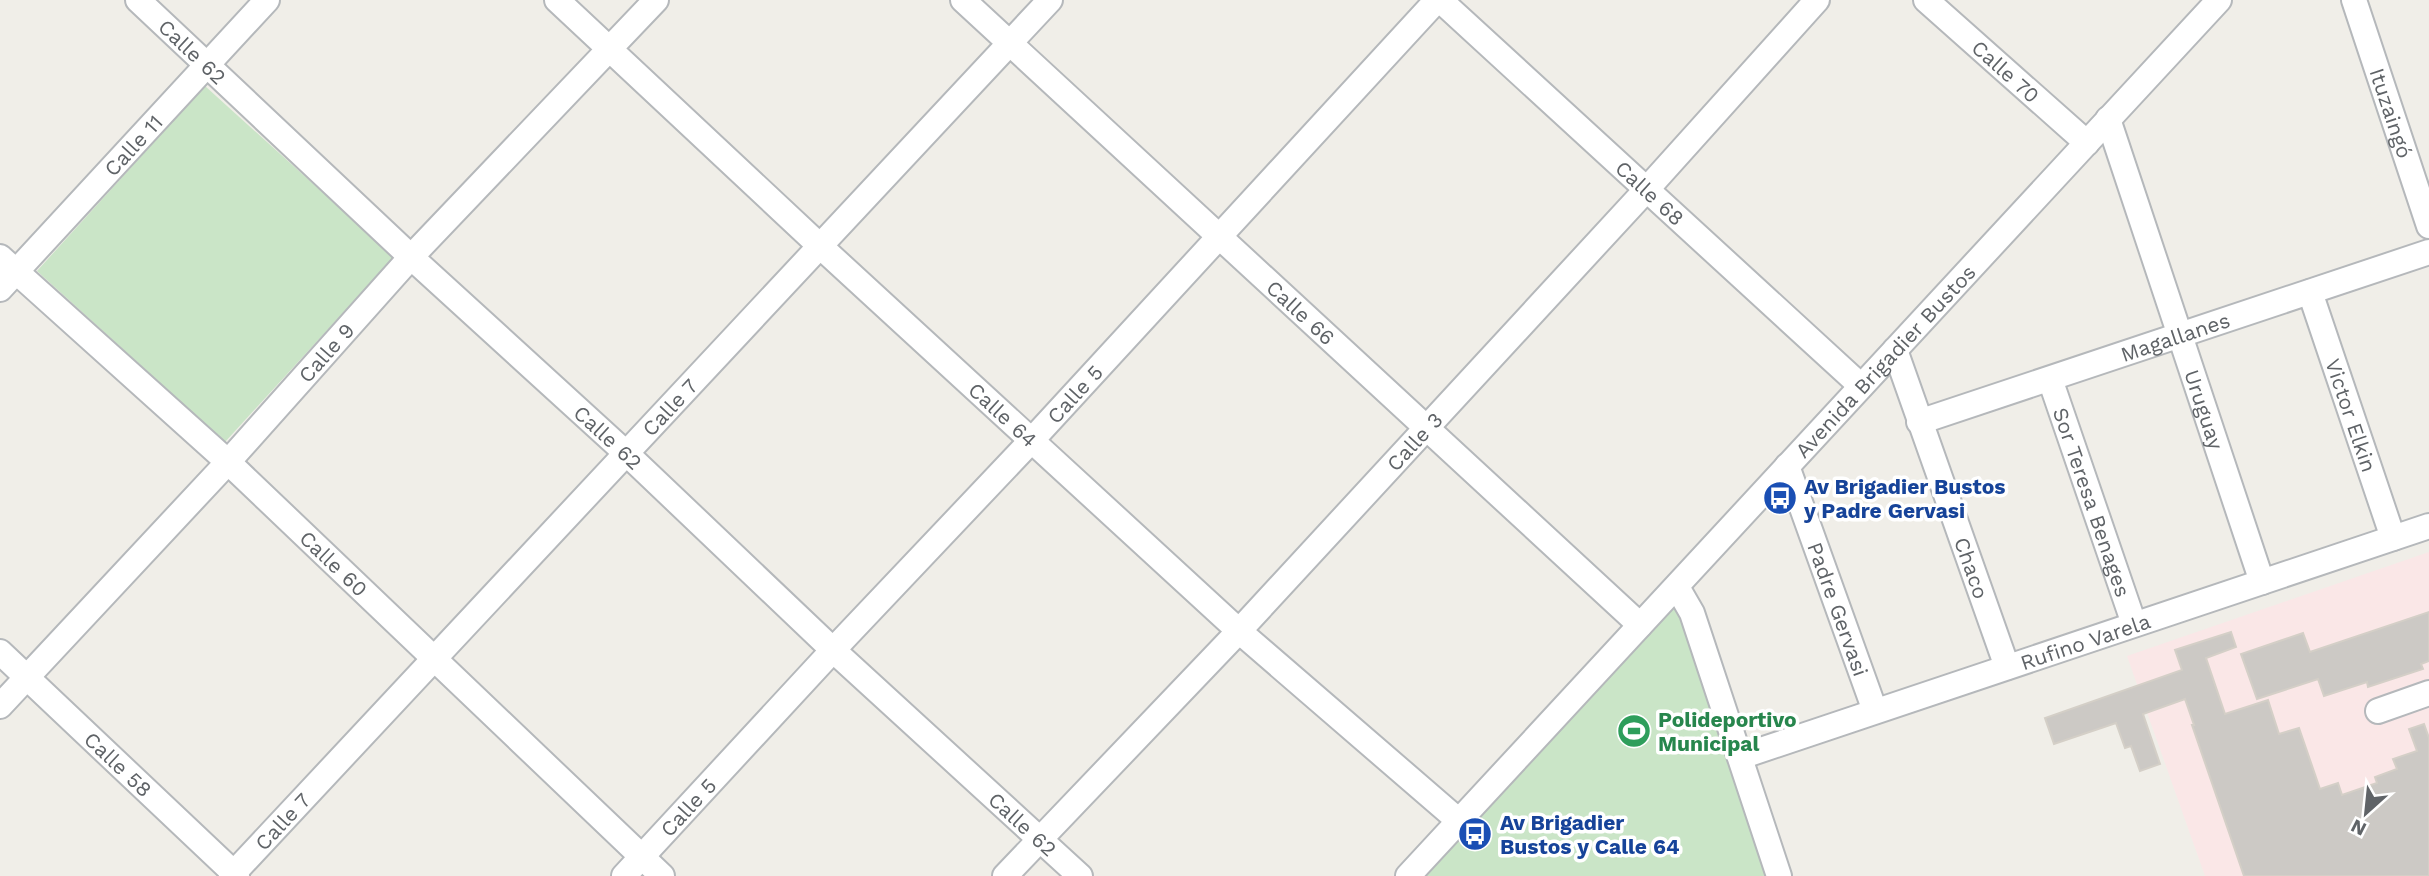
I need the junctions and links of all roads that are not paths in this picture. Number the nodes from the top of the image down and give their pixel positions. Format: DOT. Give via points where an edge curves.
graph roads {
  1 [pos="138,0"];
  2 [pos="267,0"];
  3 [pos="557,0"];
  4 [pos="656,0"];
  5 [pos="963,0"];
  6 [pos="1050,0"];
  7 [pos="1439,0"];
  8 [pos="1817,0"];
  9 [pos="1926,0"];
  10 [pos="2219,0"];
  11 [pos="2354,0"];
  12 [pos="1009,45"];
  13 [pos="610,48"];
  14 [pos="208,65"];
  15 [pos="2108,119"];
  16 [pos="2087,143"];
  17 [pos="1647,189"];
  18 [pos="2429,226"];
  19 [pos="1218,236"];
  20 [pos="821,247"];
  21 [pos="2429,252"];
  22 [pos="411,257"];
  23 [pos="5,273"];
  24 [pos="2310,292"];
  25 [pos="2179,336"];
  26 [pos="1895,350"];
  27 [pos="2050,379"];
  28 [pos="1861,386"];
  29 [pos="1919,422"];
  30 [pos="1426,428"];
  31 [pos="1031,441"];
  32 [pos="627,454"];
  33 [pos="228,463"];
  34 [pos="1787,466"];
  35 [pos="2429,526"];
  36 [pos="2393,538"];
  37 [pos="2262,582"];
  38 [pos="1677,587"];
  39 [pos="2134,624"];
  40 [pos="1640,625"];
  41 [pos="1239,631"];
  42 [pos="833,650"];
  43 [pos="0,652"];
  44 [pos="433,659"];
  45 [pos="2007,667"];
  46 [pos="27,677"];
  47 [pos="2429,693"];
  48 [pos="0,706"];
  49 [pos="1875,711"];
  50 [pos="2378,711"];
  51 [pos="1740,757"];
  52 [pos="1459,821"];
  53 [pos="1039,839"];
  54 [pos="642,857"];
  55 [pos="234,875"];
  56 [pos="624,876"];
  57 [pos="662,876"];
  58 [pos="1005,876"];
  59 [pos="1080,876"];
  60 [pos="1408,876"];
  61 [pos="1779,876"];
  1 -- 14 [label="street, Calle 62"];
  2 -- 14 [label="street, Calle 11"];
  3 -- 13 [label="street, Calle 64"];
  4 -- 13 [label="street, Calle 9"];
  5 -- 12 [label="street, Calle 66"];
  6 -- 12 [label="street, Calle 7"];
  7 -- 17 [label="street, Calle 68"];
  7 -- 19 [label="street, Calle 5"];
  8 -- 17 [label="street, Calle 3"];
  9 -- 16 [label="street, Calle 70"];
  10 -- 15 [label="street, Avenida Brigadier Bustos"];
  11 -- 18 [label="street, Ituzaingó"];
  12 -- 19 [label="street, Calle 66"];
  12 -- 20 [label="street, Calle 7"];
  13 -- 20 [label="street, Calle 64"];
  13 -- 22 [label="street, Calle 9"];
  14 -- 22 [label="street, Calle 62"];
  14 -- 23 [label="street, Calle 11"];
  15 -- 16 [label="street, Avenida Brigadier Bustos"];
  15 -- 25 [label="street, Uruguay"];
  16 -- 26 [label="street, Avenida Brigadier Bustos"];
  17 -- 28 [label="street, Calle 68"];
  17 -- 30 [label="street, Calle 3"];
  19 -- 30 [label="street, Calle 66"];
  19 -- 31 [label="street, Calle 5"];
  20 -- 31 [label="street, Calle 64"];
  20 -- 32 [label="street, Calle 7"];
  21 -- 24 [label="street, Magallanes"];
  22 -- 32 [label="street, Calle 62"];
  22 -- 33 [label="street, Calle 9"];
  23 -- 33 [label="street, Calle 60"];
  24 -- 25 [label="street, Magallanes"];
  24 -- 36 [label="street, Victor Elkin"];
  25 -- 27 [label="street, Magallanes"];
  25 -- 37 [label="street, Uruguay"];
  26 -- 28 [label="street, Avenida Brigadier Bustos"];
  26 -- 29 [label="street, Chaco"];
  27 -- 29 [label="street, Magallanes"];
  27 -- 39 [label="street, Sor Teresa Benages"];
  28 -- 34 [label="street, Avenida Brigadier Bustos"];
  29 -- 45 [label="street, Chaco"];
  30 -- 40 [label="street, Calle 66"];
  30 -- 41 [label="street, Calle 3"];
  31 -- 41 [label="street, Calle 64"];
  31 -- 42 [label="street, Calle 5"];
  32 -- 42 [label="street, Calle 62"];
  32 -- 44 [label="street, Calle 7"];
  33 -- 44 [label="street, Calle 60"];
  33 -- 46 [label="street, Calle 9"];
  34 -- 38 [label="street, Avenida Brigadier Bustos"];
  34 -- 49 [label="street, Padre Gervasi"];
  35 -- 36 [label="street, Rufino Varela"];
  36 -- 37 [label="street, Rufino Varela"];
  37 -- 39 [label="street, Rufino Varela"];
  38 -- 40 [label="street, Avenida Brigadier Bustos"];
  38 -- 51 [label="street" via="1692,613"];
  39 -- 45 [label="street, Rufino Varela"];
  40 -- 52 [label="street, Avenida Brigadier Bustos"];
  41 -- 52 [label="street, Calle 64"];
  41 -- 53 [label="street, Calle 3"];
  42 -- 53 [label="street, Calle 62"];
  42 -- 54 [label="street, Calle 5"];
  43 -- 46 [label="street, Calle 58"];
  44 -- 54 [label="street, Calle 60"];
  44 -- 55 [label="street, Calle 7"];
  45 -- 49 [label="street, Rufino Varela"];
  46 -- 48 [label="street, Calle 9"];
  46 -- 55 [label="street, Calle 58"];
  47 -- 50 [label="street"];
  49 -- 51 [label="street, Rufino Varela"];
  51 -- 61 [label="street"];
  52 -- 60 [label="street, Avenida Brigadier Bustos"];
  53 -- 58 [label="street, Calle 3"];
  53 -- 59 [label="street, Calle 62"];
  54 -- 56 [label="street, Calle 5"];
  54 -- 57 [label="street, Calle 60"];
}
